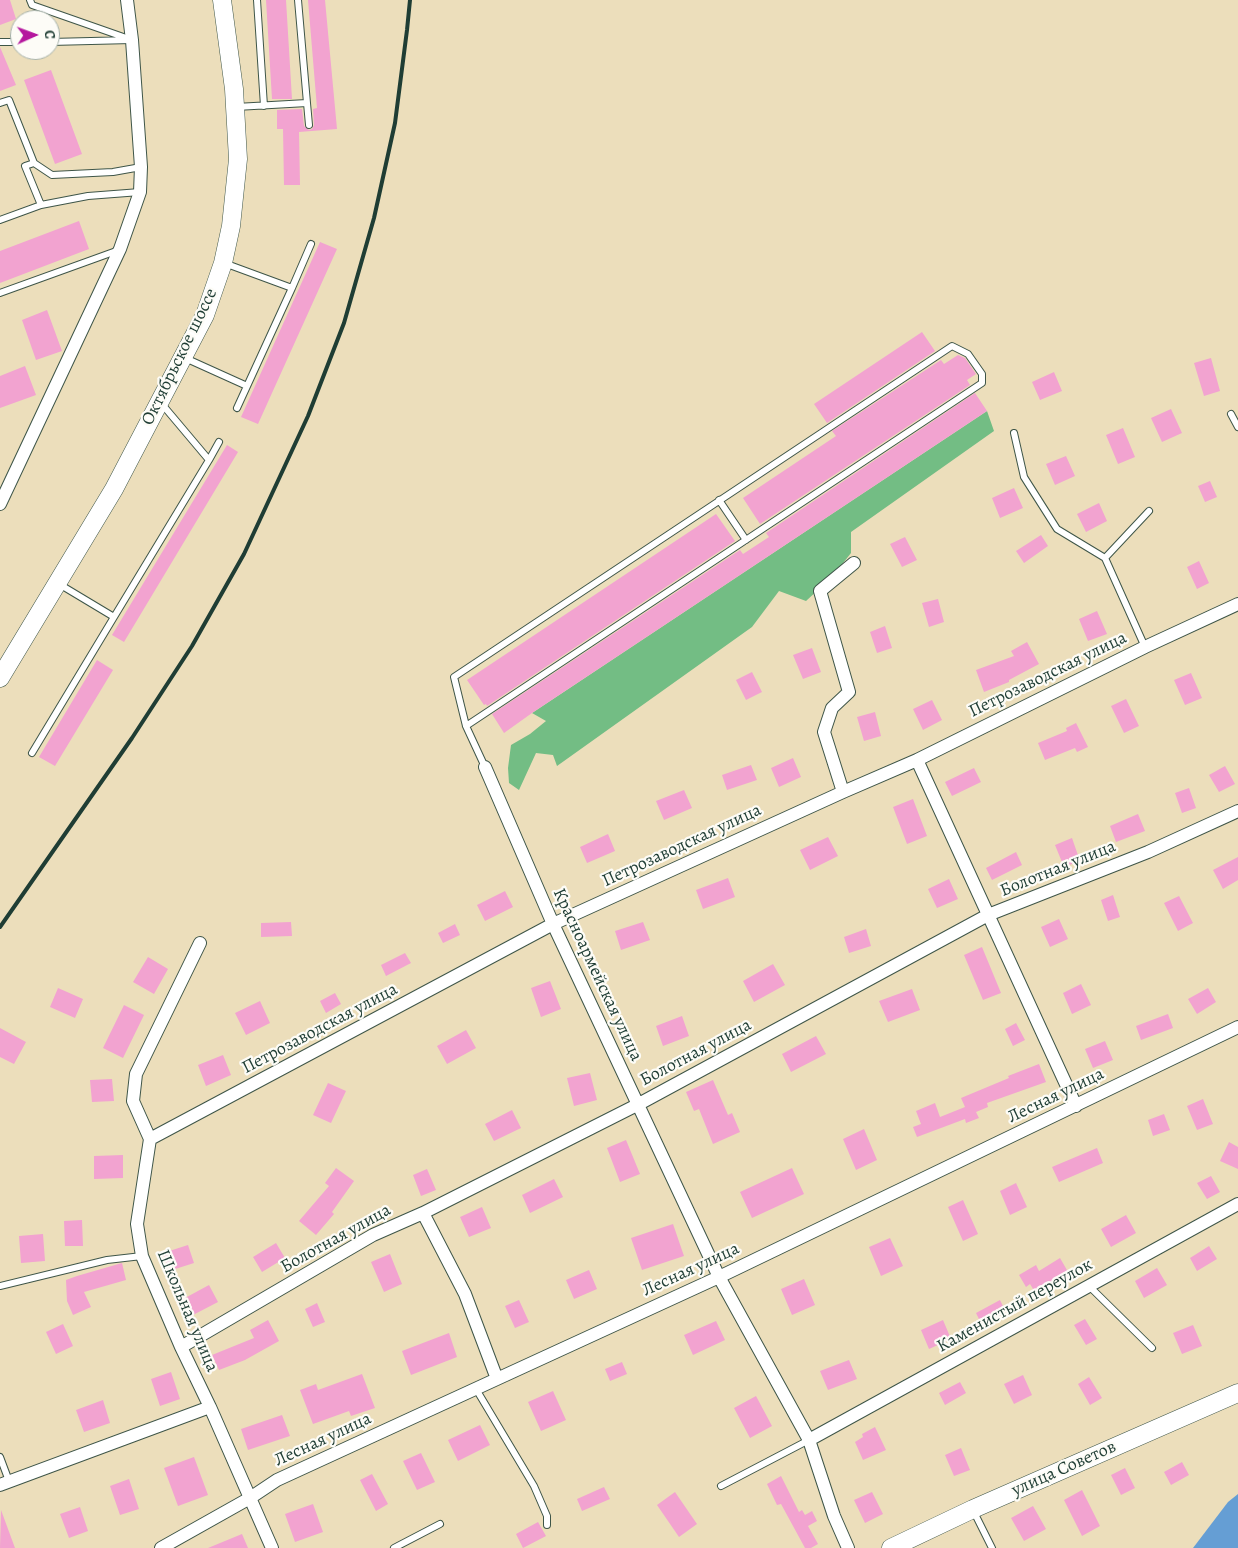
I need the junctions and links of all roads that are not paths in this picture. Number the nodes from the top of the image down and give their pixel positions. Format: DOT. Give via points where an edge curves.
graph roads {
  1 [pos="30,0"];
  2 [pos="127,0"];
  3 [pos="222,0"];
  4 [pos="257,0"];
  5 [pos="298,0"];
  6 [pos="132,40"];
  7 [pos="60,42"];
  8 [pos="0,103"];
  9 [pos="307,103"];
  10 [pos="264,106"];
  11 [pos="235,108"];
  12 [pos="309,125"];
  13 [pos="34,163"];
  14 [pos="141,167"];
  15 [pos="140,192"];
  16 [pos="41,205"];
  17 [pos="0,220"];
  18 [pos="311,244"];
  19 [pos="120,249"];
  20 [pos="223,263"];
  21 [pos="292,288"];
  22 [pos="0,293"];
  23 [pos="184,357"];
  24 [pos="247,386"];
  25 [pos="160,402"];
  26 [pos="237,408"];
  27 [pos="1231,414"];
  28 [pos="1238,427"];
  29 [pos="1014,433"];
  30 [pos="220,442"];
  31 [pos="209,460"];
  32 [pos="719,500"];
  33 [pos="0,504"];
  34 [pos="1149,511"];
  35 [pos="746,540"];
  36 [pos="1105,558"];
  37 [pos="854,563"];
  38 [pos="57,583"];
  39 [pos="1238,604"];
  40 [pos="114,617"];
  41 [pos="1145,647"];
  42 [pos="0,678"];
  43 [pos="466,726"];
  44 [pos="32,753"];
  45 [pos="917,760"];
  46 [pos="485,767"];
  47 [pos="843,792"];
  48 [pos="1238,811"];
  49 [pos="988,916"];
  50 [pos="553,924"];
  51 [pos="200,943"];
  52 [pos="1238,1027"];
  53 [pos="636,1105"];
  54 [pos="1076,1106"];
  55 [pos="150,1139"];
  56 [pos="1238,1204"];
  57 [pos="423,1213"];
  58 [pos="142,1256"];
  59 [pos="719,1277"];
  60 [pos="0,1286"];
  61 [pos="1089,1286"];
  62 [pos="181,1347"];
  63 [pos="1152,1348"];
  64 [pos="497,1379"];
  65 [pos="476,1389"];
  66 [pos="1238,1393"];
  67 [pos="210,1407"];
  68 [pos="809,1440"];
  69 [pos="0,1457"];
  70 [pos="4,1483"];
  71 [pos="721,1486"];
  72 [pos="250,1498"];
  73 [pos="973,1509"];
  74 [pos="440,1524"];
  75 [pos="547,1525"];
  76 [pos="160,1548"];
  77 [pos="272,1548"];
  78 [pos="394,1548"];
  79 [pos="848,1548"];
  80 [pos="890,1548"];
  81 [pos="992,1548"];
  1 -- 6 [label="lane" via="32,5"];
  2 -- 6 [label="street"];
  3 -- 11 [label="main road, Октябрьское шоссе"];
  4 -- 10 [label="lane"];
  5 -- 9 [label="lane"];
  6 -- 7 [label="lane"];
  6 -- 14 [label="street"];
  8 -- 13 [label="lane" via="9,100"];
  9 -- 10 [label="lane"];
  9 -- 12 [label="lane"];
  10 -- 11 [label="lane"];
  11 -- 20 [label="main road, Октябрьское шоссе" via="238,159 231,226"];
  13 -- 14 [label="lane" via="52,175"];
  13 -- 16 [label="lane" via="25,166"];
  14 -- 15 [label="street"];
  15 -- 16 [label="lane" via="88,196"];
  15 -- 19 [label="street"];
  16 -- 17 [label="lane"];
  18 -- 21 [label="lane"];
  19 -- 22 [label="lane"];
  19 -- 33 [label="street"];
  20 -- 21 [label="lane"];
  20 -- 23 [label="main road, Октябрьское шоссе" via="205,315"];
  21 -- 24 [label="lane"];
  23 -- 24 [label="lane"];
  23 -- 25 [label="main road, Октябрьское шоссе"];
  24 -- 26 [label="lane"];
  25 -- 31 [label="lane"];
  25 -- 38 [label="main road, Октябрьское шоссе" via="114,489"];
  27 -- 28 [label="lane"];
  29 -- 36 [label="lane" via="1024,478 1057,529"];
  30 -- 31 [label="lane"];
  31 -- 40 [label="lane"];
  32 -- 35 [label="lane"];
  32 -- 35 [label="lane" via="952,346 973,360 982,374 982,384"];
  32 -- 43 [label="lane" via="454,676"];
  34 -- 36 [label="lane"];
  35 -- 43 [label="lane"];
  36 -- 41 [label="lane"];
  37 -- 47 [label="street" via="820,591 849,692 832,708 824,732"];
  38 -- 40 [label="lane"];
  38 -- 42 [label="main road, Октябрьское шоссе"];
  39 -- 41 [label="street, Петрозаводская улица"];
  40 -- 44 [label="lane"];
  41 -- 45 [label="street, Петрозаводская улица"];
  43 -- 46 [label="lane"];
  45 -- 47 [label="street, Петрозаводская улица"];
  45 -- 49 [label="street"];
  46 -- 50 [label="street, Красноармейская улица"];
  47 -- 50 [label="street, Петрозаводская улица"];
  48 -- 49 [label="street, Болотная улица" via="1148,852"];
  49 -- 53 [label="street, Болотная улица"];
  49 -- 54 [label="street"];
  50 -- 53 [label="street, Красноармейская улица"];
  50 -- 55 [label="street, Петрозаводская улица"];
  51 -- 55 [label="street" via="136,1074 133,1101"];
  52 -- 54 [label="street, Лесная улица"];
  53 -- 57 [label="street, Болотная улица"];
  53 -- 59 [label="street, Красноармейская улица"];
  54 -- 59 [label="street, Лесная улица"];
  55 -- 58 [label="street, Школьная улица" via="137,1224"];
  56 -- 61 [label="street, Каменистый переулок"];
  57 -- 62 [label="street, Болотная улица" via="374,1235"];
  57 -- 64 [label="street" via="465,1294"];
  58 -- 60 [label="lane" via="107,1260"];
  58 -- 62 [label="street, Школьная улица"];
  59 -- 64 [label="street, Лесная улица"];
  59 -- 68 [label="street, Красноармейская улица"];
  61 -- 63 [label="lane"];
  61 -- 68 [label="street, Каменистый переулок"];
  62 -- 67 [label="street, Школьная улица"];
  64 -- 65 [label="street, Лесная улица"];
  65 -- 72 [label="street, Лесная улица" via="277,1480"];
  65 -- 75 [label="lane" via="534,1486 547,1516"];
  66 -- 73 [label="main road, улица Советов"];
  67 -- 70 [label="street"];
  67 -- 72 [label="street, Школьная улица"];
  68 -- 71 [label="lane"];
  68 -- 79 [label="street, Красноармейская улица"];
  69 -- 70 [label="lane"];
  72 -- 76 [label="street, Лесная улица"];
  72 -- 77 [label="street, Школьная улица"];
  73 -- 80 [label="main road, улица Советов"];
  73 -- 81 [label="lane"];
  74 -- 78 [label="lane"];
}
